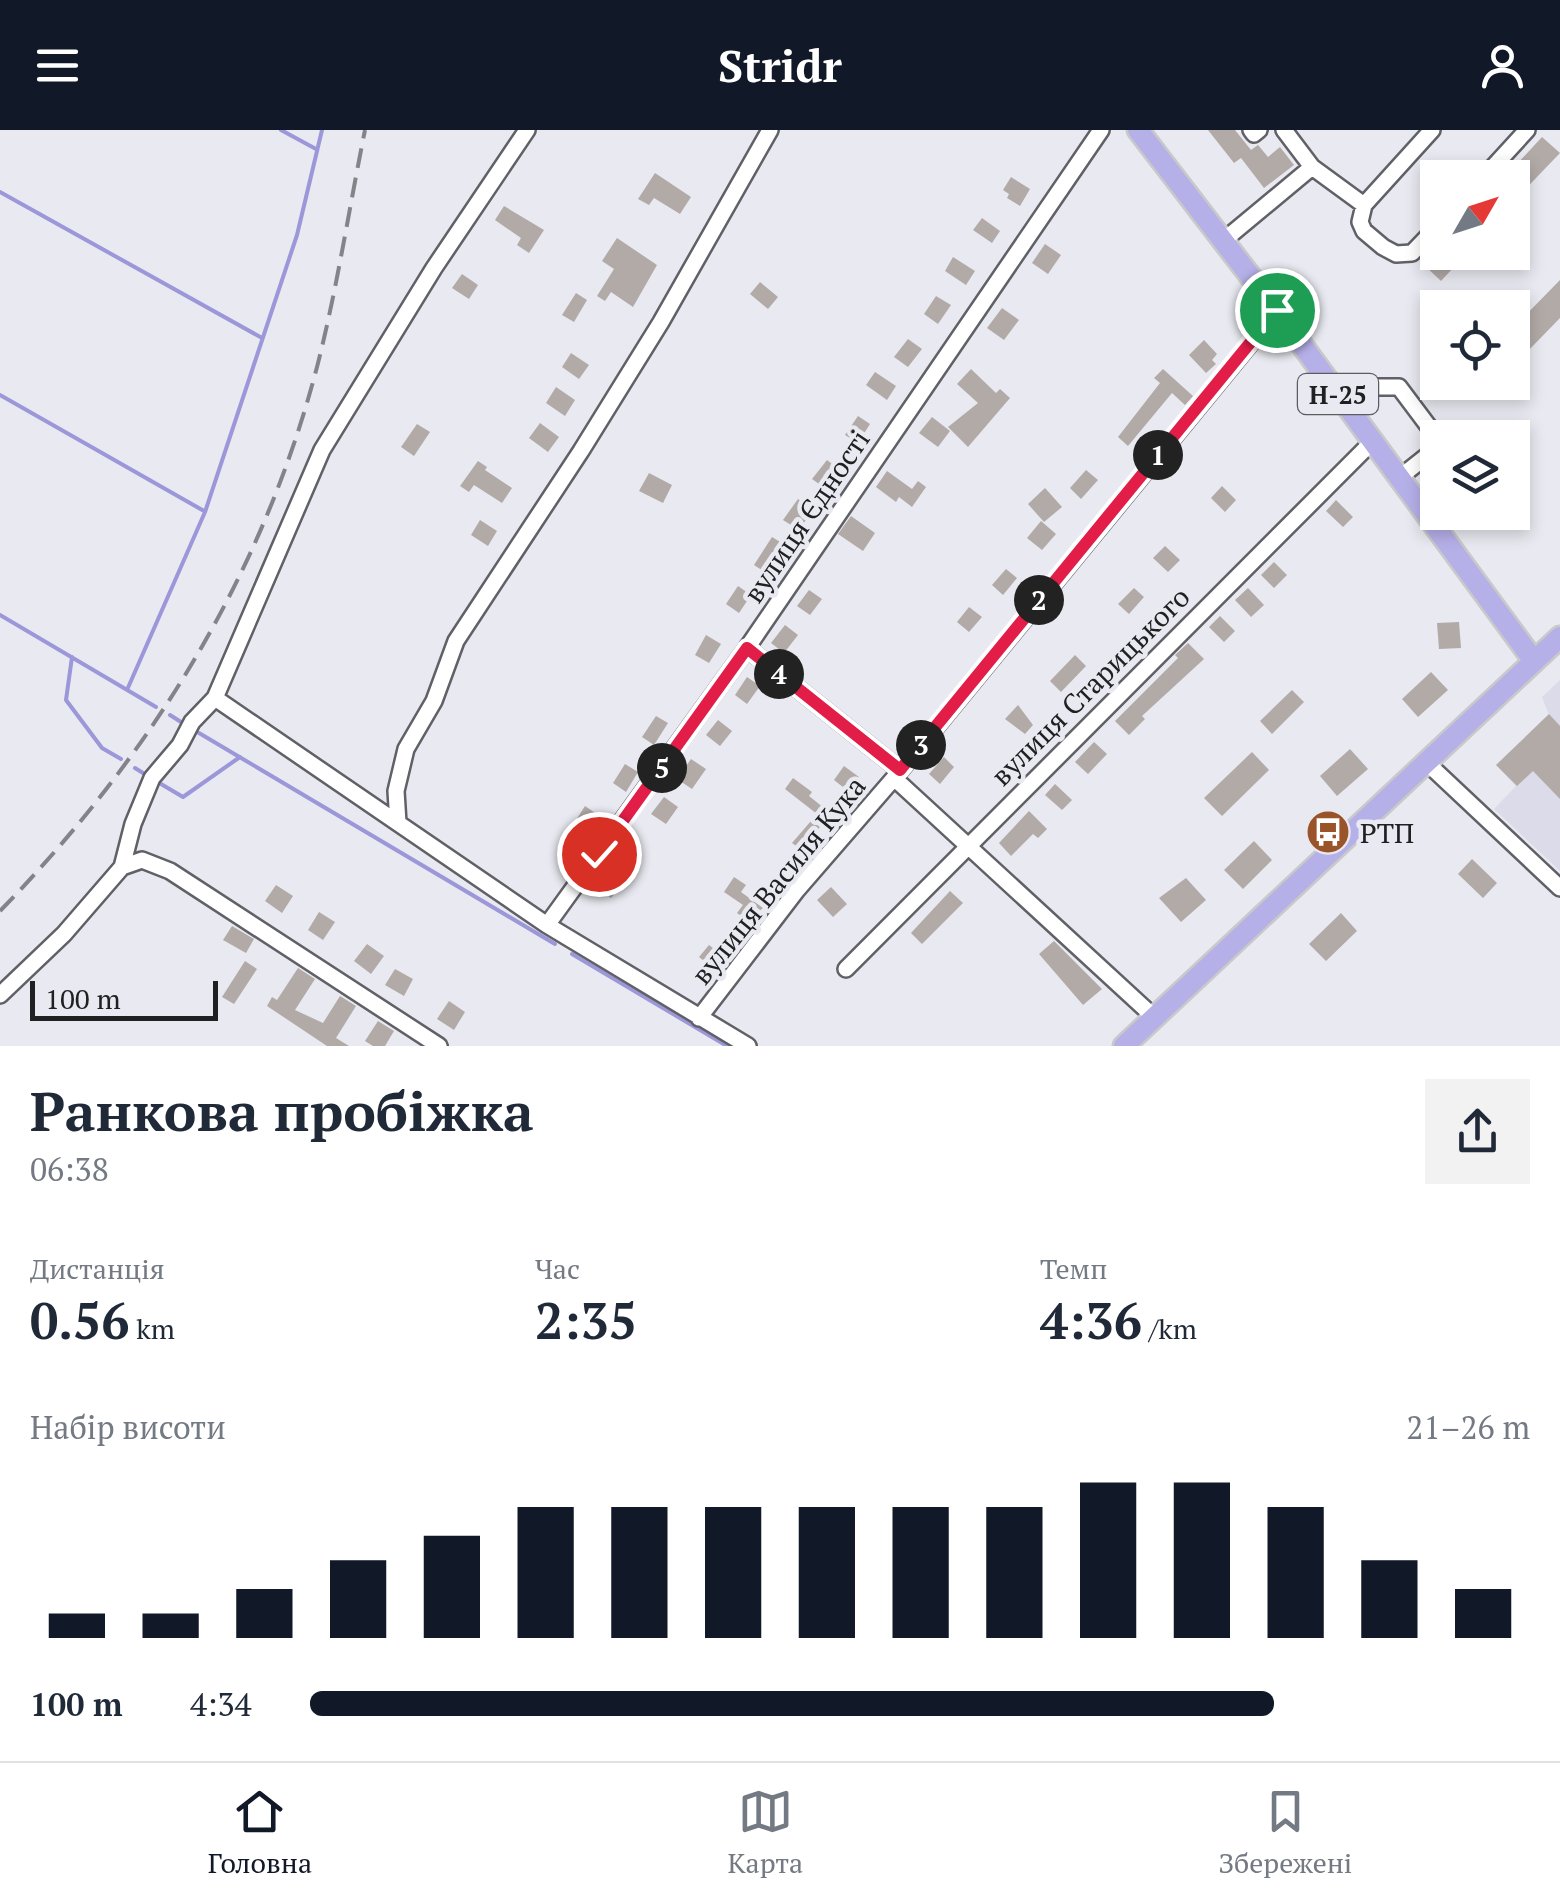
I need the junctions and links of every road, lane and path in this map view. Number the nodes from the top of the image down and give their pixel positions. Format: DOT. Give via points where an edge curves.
graph roads {
  1 [pos="527,130"];
  2 [pos="770,130"];
  3 [pos="1100,130"];
  4 [pos="1138,130"];
  5 [pos="1250,130"];
  6 [pos="1258,130"];
  7 [pos="1284,130"];
  8 [pos="1432,130"];
  9 [pos="1527,130"];
  10 [pos="1500,160"];
  11 [pos="1312,166"];
  12 [pos="1364,204"];
  13 [pos="1223,240"];
  14 [pos="1420,245"];
  15 [pos="1277,310"];
  16 [pos="1333,388"];
  17 [pos="1424,420"];
  18 [pos="1372,442"];
  19 [pos="1420,462"];
  20 [pos="1400,478"];
  21 [pos="1560,637"];
  22 [pos="747,648"];
  23 [pos="1534,661"];
  24 [pos="214,698"];
  25 [pos="1426,762"];
  26 [pos="897,774"];
  27 [pos="133,824"];
  28 [pos="398,824"];
  29 [pos="966,846"];
  30 [pos="122,867"];
  31 [pos="170,871"];
  32 [pos="1560,888"];
  33 [pos="547,925"];
  34 [pos="846,969"];
  35 [pos="0,995"];
  36 [pos="1154,1017"];
  37 [pos="699,1018"];
  38 [pos="439,1046"];
  39 [pos="748,1046"];
  40 [pos="1124,1046"];
  1 -- 24 [label="street" via="322,450"];
  2 -- 28 [label="street" via="661,322 456,641 406,749 396,791"];
  3 -- 22 [label="street, вулиця Єдності"];
  4 -- 13 [label="main road, Н-25"];
  5 -- 6 [label="street"];
  7 -- 11 [label="street"];
  8 -- 12 [label="street"];
  9 -- 10 [label="street"];
  11 -- 12 [label="street"];
  11 -- 13 [label="street"];
  12 -- 14 [label="street" via="1364,231 1396,254"];
  13 -- 15 [label="main road, Н-25"];
  15 -- 16 [label="main road, Н-25"];
  15 -- 26 [label="street, вулиця Василя Кука"];
  16 -- 17 [label="street" via="1399,387"];
  16 -- 18 [label="main road, Н-25"];
  18 -- 20 [label="main road, Н-25"];
  18 -- 29 [label="street, вулиця Старицького"];
  19 -- 20 [label="street"];
  20 -- 23 [label="main road, Н-25"];
  21 -- 23 [label="main road"];
  22 -- 26 [label="street"];
  22 -- 33 [label="street, вулиця Єдності"];
  23 -- 25 [label="main road"];
  24 -- 27 [label="street" via="152,778"];
  24 -- 28 [label="street"];
  25 -- 32 [label="street"];
  25 -- 36 [label="main road"];
  26 -- 29 [label="street"];
  26 -- 37 [label="street, вулиця Василя Кука" via="796,890"];
  27 -- 30 [label="street"];
  27 -- 31 [label="street"];
  28 -- 33 [label="street"];
  29 -- 34 [label="street, вулиця Старицького"];
  29 -- 36 [label="street"];
  30 -- 31 [label="street" via="142,860"];
  30 -- 35 [label="street"];
  31 -- 38 [label="street"];
  33 -- 37 [label="street"];
  36 -- 40 [label="main road"];
  37 -- 39 [label="street"];
}
